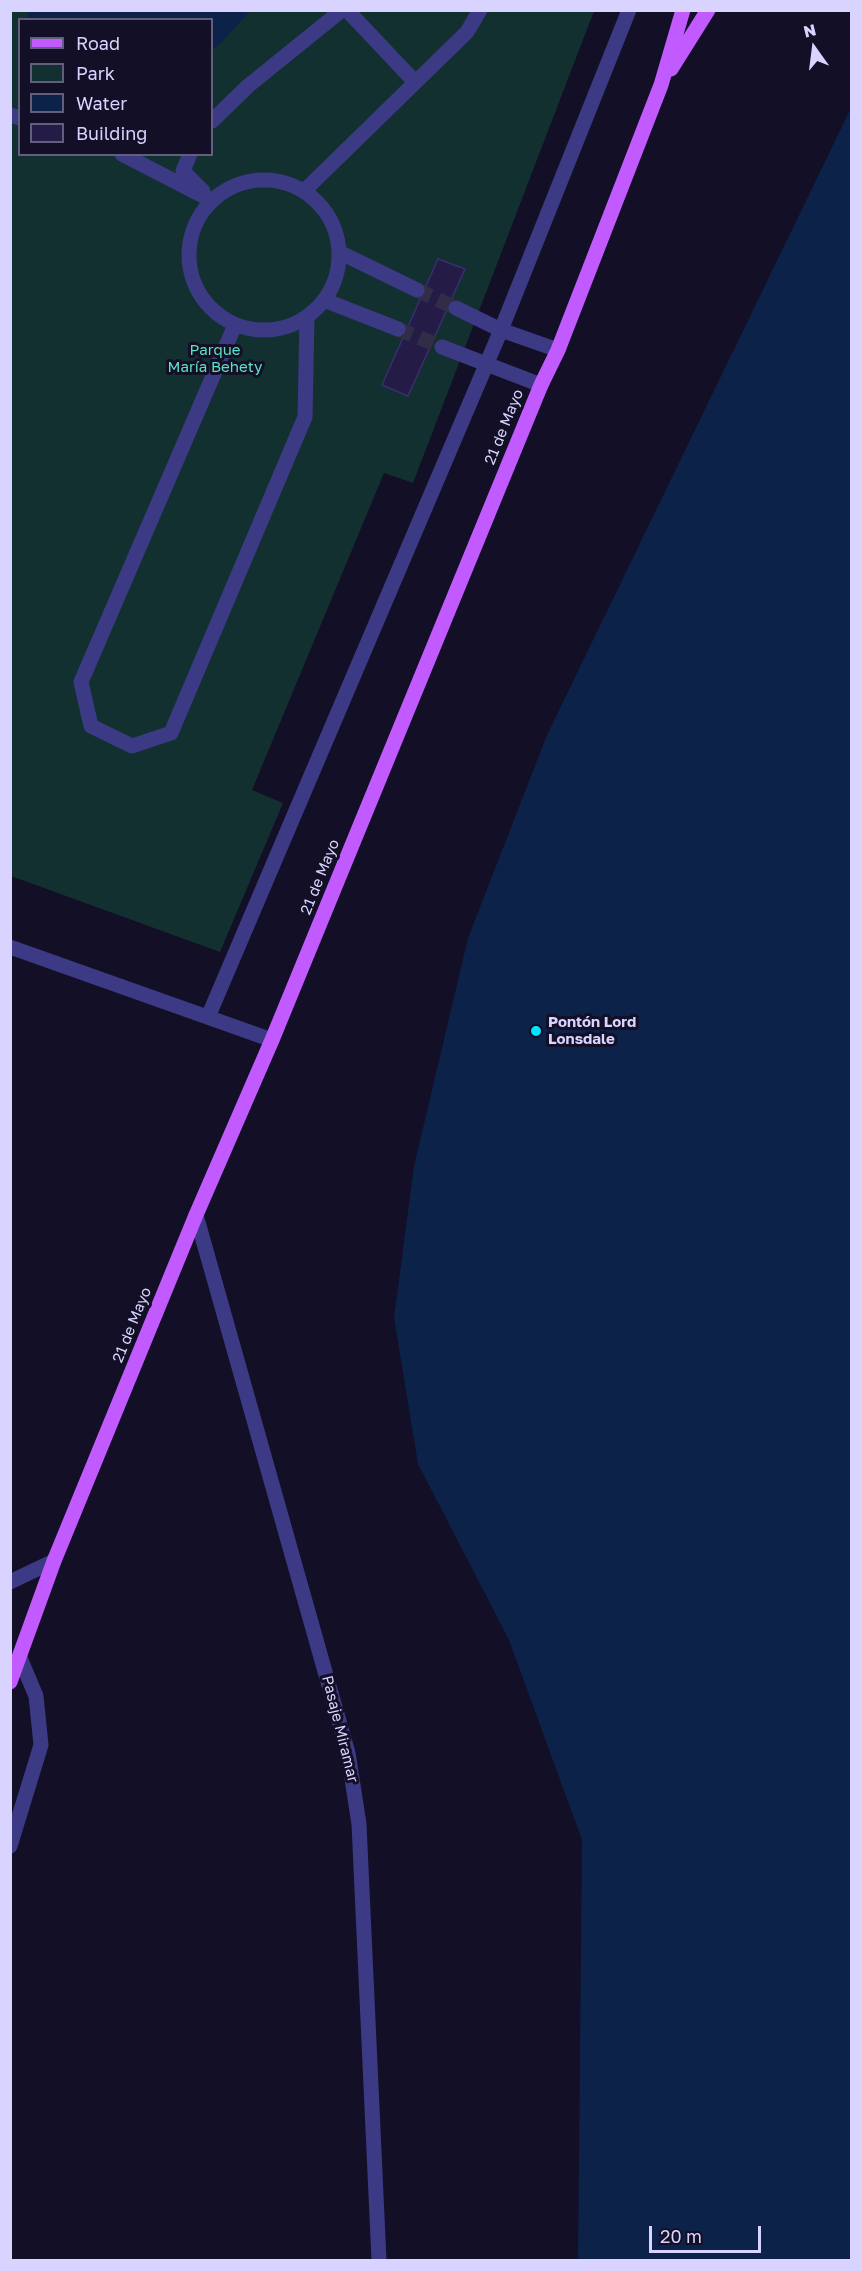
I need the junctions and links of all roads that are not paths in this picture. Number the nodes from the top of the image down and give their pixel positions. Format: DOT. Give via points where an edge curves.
graph roads {
  1 [pos="342,10"];
  2 [pos="347,10"];
  3 [pos="480,10"];
  4 [pos="629,10"];
  5 [pos="683,10"];
  6 [pos="708,10"];
  7 [pos="414,81"];
  8 [pos="661,84"];
  9 [pos="213,120"];
  10 [pos="126,156"];
  11 [pos="189,156"];
  12 [pos="304,190"];
  13 [pos="212,200"];
  14 [pos="339,252"];
  15 [pos="417,290"];
  16 [pos="324,300"];
  17 [pos="456,308"];
  18 [pos="307,317"];
  19 [pos="235,325"];
  20 [pos="398,329"];
  21 [pos="501,330"];
  22 [pos="442,347"];
  23 [pos="558,350"];
  24 [pos="487,364"];
  25 [pos="541,385"];
  26 [pos="10,947"];
  27 [pos="208,1017"];
  28 [pos="272,1040"];
  29 [pos="196,1215"];
  30 [pos="54,1561"];
  31 [pos="10,1582"];
  32 [pos="20,1658"];
  33 [pos="10,1682"];
  34 [pos="10,1846"];
  35 [pos="379,2260"];
  1 -- 9 [label="street" via="248,86"];
  2 -- 7 [label="street"];
  3 -- 7 [label="street" via="467,32"];
  4 -- 21 [label="street"];
  5 -- 8 [label="main road, 21 de Mayo"];
  6 -- 8 [label="main road, 21 de Mayo"];
  7 -- 12 [label="street"];
  8 -- 23 [label="main road, 21 de Mayo"];
  10 -- 13 [label="street"];
  11 -- 13 [label="street" via="183,171"];
  12 -- 13 [label="street" via="281,181 256,179 232,186"];
  12 -- 14 [label="street" via="322,207 335,228"];
  13 -- 19 [label="street" via="196,220 188,243 189,268 208,305"];
  14 -- 15 [label="street"];
  14 -- 16 [label="street" via="336,277"];
  16 -- 18 [label="street"];
  16 -- 20 [label="street"];
  17 -- 21 [label="street"];
  18 -- 19 [label="street" via="284,327 259,330"];
  18 -- 19 [label="street" via="304,417 171,733 132,746 91,726 81,682"];
  21 -- 23 [label="street"];
  21 -- 24 [label="street"];
  22 -- 24 [label="street"];
  23 -- 25 [label="main road, 21 de Mayo"];
  24 -- 25 [label="street"];
  24 -- 27 [label="street"];
  25 -- 28 [label="main road, 21 de Mayo"];
  26 -- 27 [label="street"];
  27 -- 28 [label="street"];
  28 -- 29 [label="main road, 21 de Mayo"];
  29 -- 30 [label="main road, 21 de Mayo"];
  29 -- 35 [label="street, Pasaje Miramar" via="354,1784"];
  30 -- 31 [label="street"];
  30 -- 32 [label="main road, 21 de Mayo"];
  32 -- 33 [label="main road, 21 de Mayo"];
  32 -- 34 [label="street" via="36,1696 41,1745"];
}
